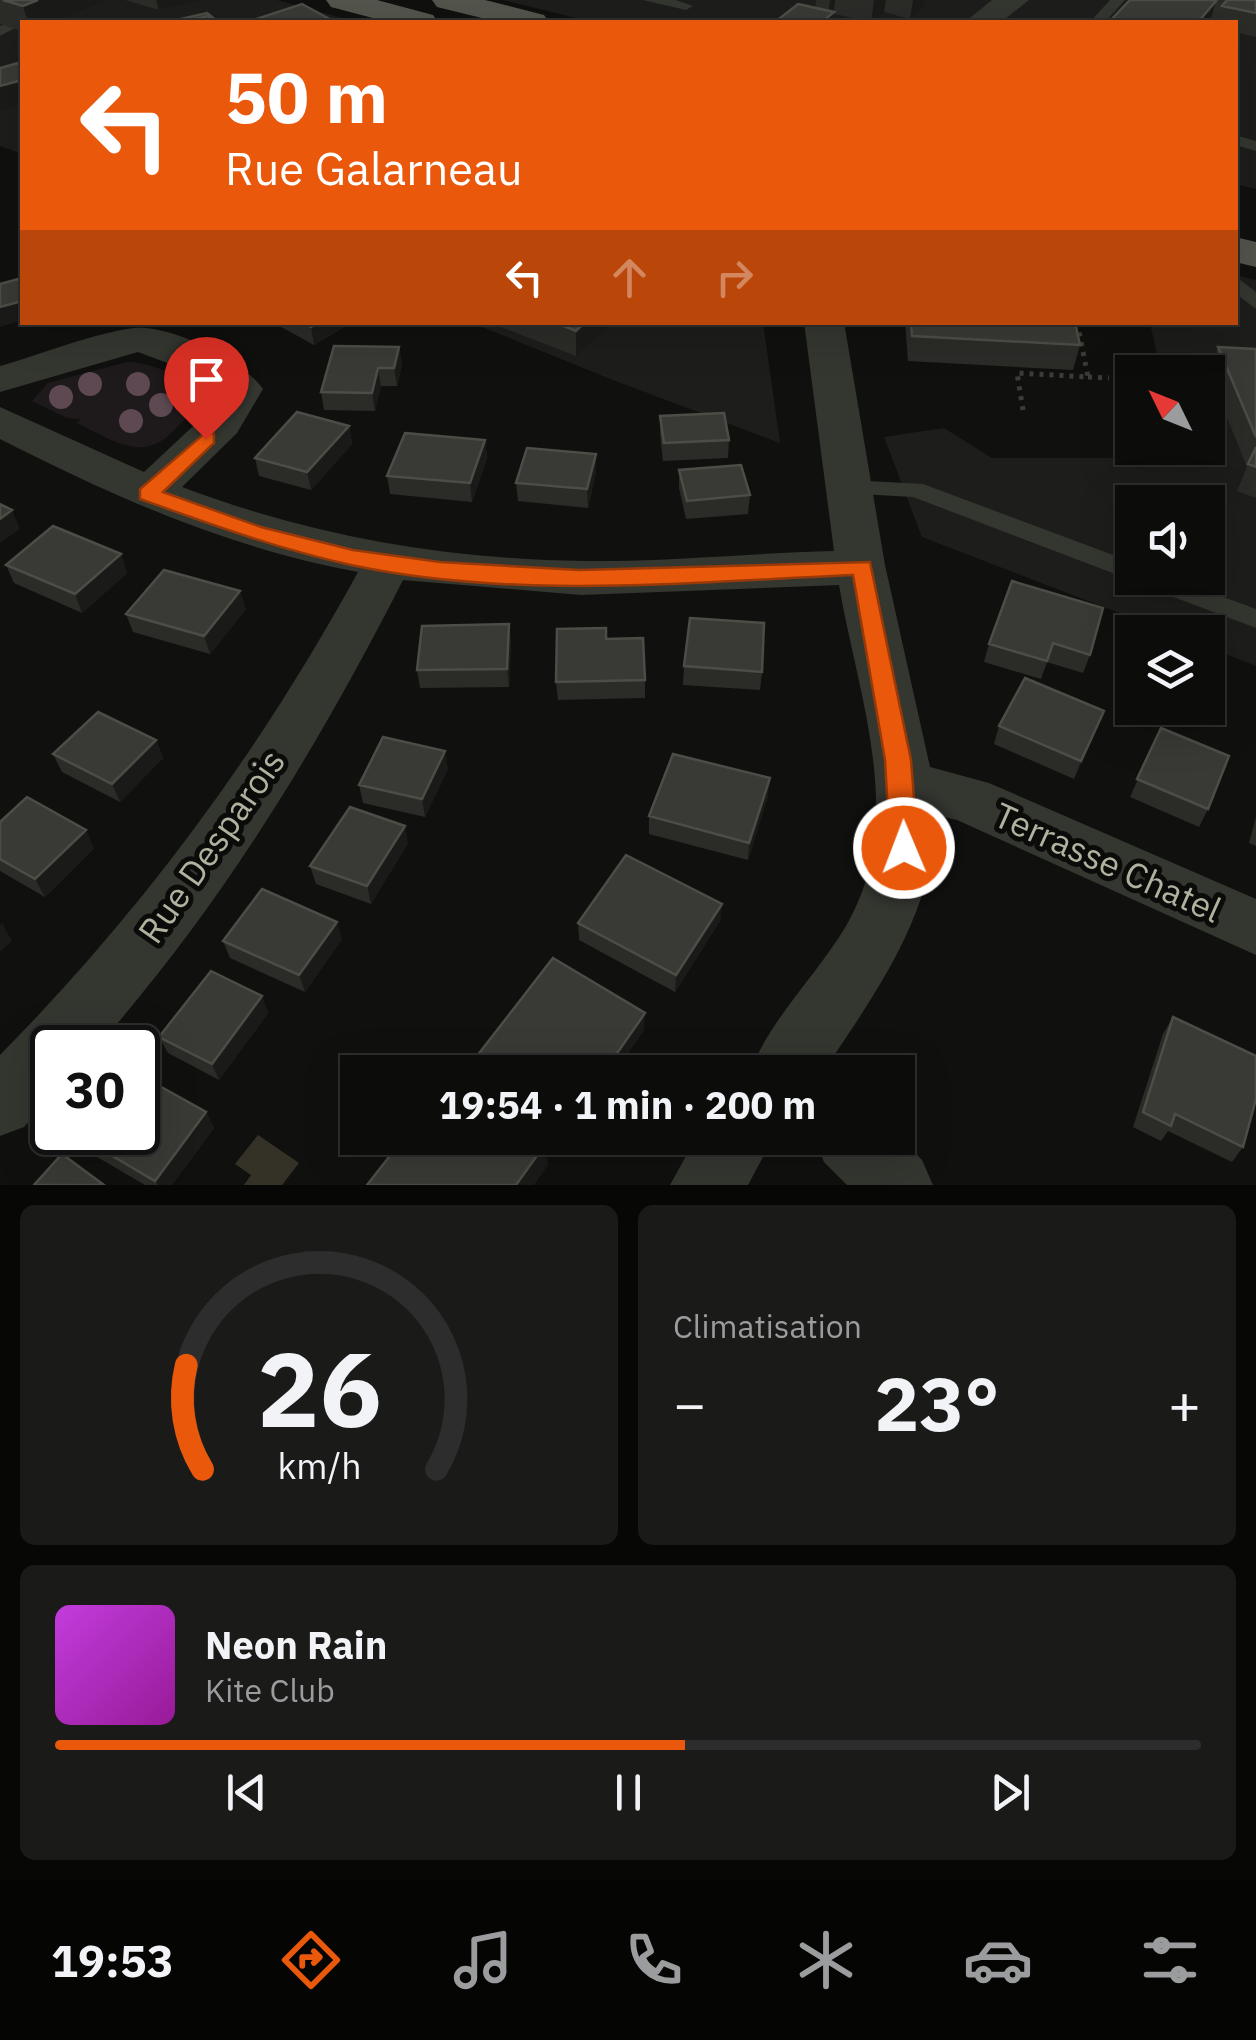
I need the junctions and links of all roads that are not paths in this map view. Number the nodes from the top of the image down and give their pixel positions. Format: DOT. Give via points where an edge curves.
graph roads {
  1 [pos="342,0"];
  2 [pos="448,0"];
  3 [pos="650,0"];
  4 [pos="1013,0"];
  5 [pos="1118,0"];
  6 [pos="687,3"];
  7 [pos="415,20"];
  8 [pos="525,20"];
  9 [pos="984,20"];
  10 [pos="1099,20"];
  11 [pos="1238,285"];
  12 [pos="1256,303"];
  13 [pos="824,325"];
  14 [pos="0,379"];
  15 [pos="0,421"];
  16 [pos="850,488"];
  17 [pos="148,494"];
  18 [pos="388,564"];
  19 [pos="1115,565"];
  20 [pos="862,567"];
  21 [pos="1193,595"];
  22 [pos="1256,619"];
  23 [pos="901,784"];
  24 [pos="1256,928"];
  25 [pos="795,1055"];
  26 [pos="0,1104"];
  27 [pos="726,1155"];
  28 [pos="866,1155"];
  29 [pos="706,1185"];
  30 [pos="897,1185"];
  1 -- 7 [label="main road"];
  2 -- 8 [label="main road"];
  3 -- 6 [label="lane"];
  4 -- 9 [label="street"];
  5 -- 10 [label="lane"];
  11 -- 12 [label="lane"];
  13 -- 16 [label="street"];
  14 -- 17 [label="street" via="138,340 233,378 242,389 234,408"];
  15 -- 17 [label="street"];
  16 -- 19 [label="lane" via="915,489"];
  16 -- 20 [label="street"];
  17 -- 18 [label="street" via="255,533"];
  18 -- 20 [label="street" via="580,578"];
  18 -- 26 [label="street, Rue Desparois" via="194,880"];
  20 -- 23 [label="street"];
  21 -- 22 [label="lane"];
  23 -- 24 [label="street, Terrasse Chatel" via="969,800"];
  23 -- 25 [label="street" via="906,832 894,892"];
  27 -- 29 [label="street"];
  28 -- 30 [label="street"];
}
